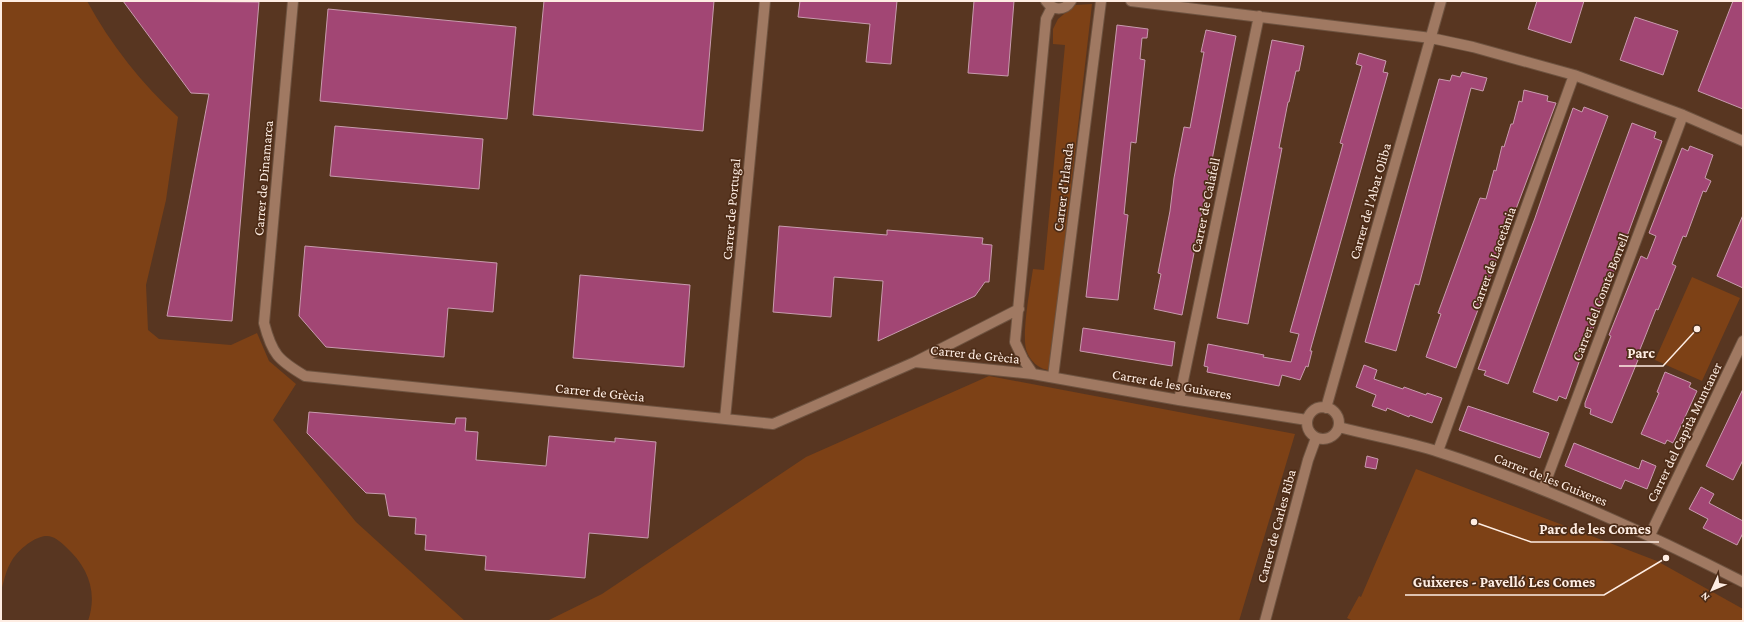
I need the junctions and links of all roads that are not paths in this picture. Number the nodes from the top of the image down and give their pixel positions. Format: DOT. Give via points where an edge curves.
graph roads {
  1 [pos="293,1"];
  2 [pos="765,1"];
  3 [pos="1071,1"];
  4 [pos="1101,1"];
  5 [pos="1132,1"];
  6 [pos="1441,1"];
  7 [pos="1049,4"];
  8 [pos="1258,16"];
  9 [pos="1431,38"];
  10 [pos="1574,74"];
  11 [pos="1683,115"];
  12 [pos="1743,141"];
  13 [pos="1018,309"];
  14 [pos="1743,342"];
  15 [pos="277,355"];
  16 [pos="915,362"];
  17 [pos="1033,374"];
  18 [pos="1053,377"];
  19 [pos="1179,400"];
  20 [pos="1326,408"];
  21 [pos="725,419"];
  22 [pos="1307,420"];
  23 [pos="1339,426"];
  24 [pos="1316,438"];
  25 [pos="1438,451"];
  26 [pos="1543,488"];
  27 [pos="1650,535"];
  28 [pos="1743,582"];
  29 [pos="1265,621"];
  1 -- 15 [label="street, Carrer de Dinamarca" via="264,323"];
  2 -- 21 [label="street, Carrer de Portugal"];
  3 -- 7 [label="street" via="1068,6 1062,8"];
  4 -- 18 [label="street, Carrer d'Irlanda"];
  5 -- 8 [label="street"];
  6 -- 9 [label="street, Carrer de l'Abat Oliba"];
  7 -- 13 [label="street"];
  8 -- 9 [label="street"];
  8 -- 19 [label="street, Carrer de Calafell"];
  9 -- 10 [label="street"];
  9 -- 20 [label="street, Carrer de l'Abat Oliba"];
  10 -- 11 [label="street"];
  10 -- 25 [label="street, Carrer de Lacetània"];
  11 -- 12 [label="street"];
  11 -- 26 [label="street, Carrer del Comte Borrell"];
  13 -- 16 [label="street, Carrer de Grècia"];
  13 -- 17 [label="street" via="1016,342"];
  14 -- 27 [label="street, Carrer del Capità Muntaner"];
  15 -- 21 [label="street, Carrer de Grècia" via="288,366 306,376"];
  16 -- 17 [label="street, Carrer de Grècia"];
  16 -- 21 [label="street, Carrer de Grècia" via="773,424"];
  17 -- 18 [label="street, Carrer de les Guixeres"];
  18 -- 19 [label="street, Carrer de les Guixeres"];
  19 -- 22 [label="street, Carrer de les Guixeres"];
  20 -- 22 [label="street" via="1313,411"];
  20 -- 23 [label="street" via="1337,415"];
  22 -- 24 [label="street" via="1308,430"];
  23 -- 24 [label="street" via="1331,437 1322,440"];
  23 -- 25 [label="street, Carrer de les Guixeres"];
  24 -- 29 [label="street, Carrer de Carles Riba"];
  25 -- 26 [label="street, Carrer de les Guixeres"];
  26 -- 27 [label="street, Carrer de les Guixeres"];
  27 -- 28 [label="street, Carrer de les Guixeres"];
}
